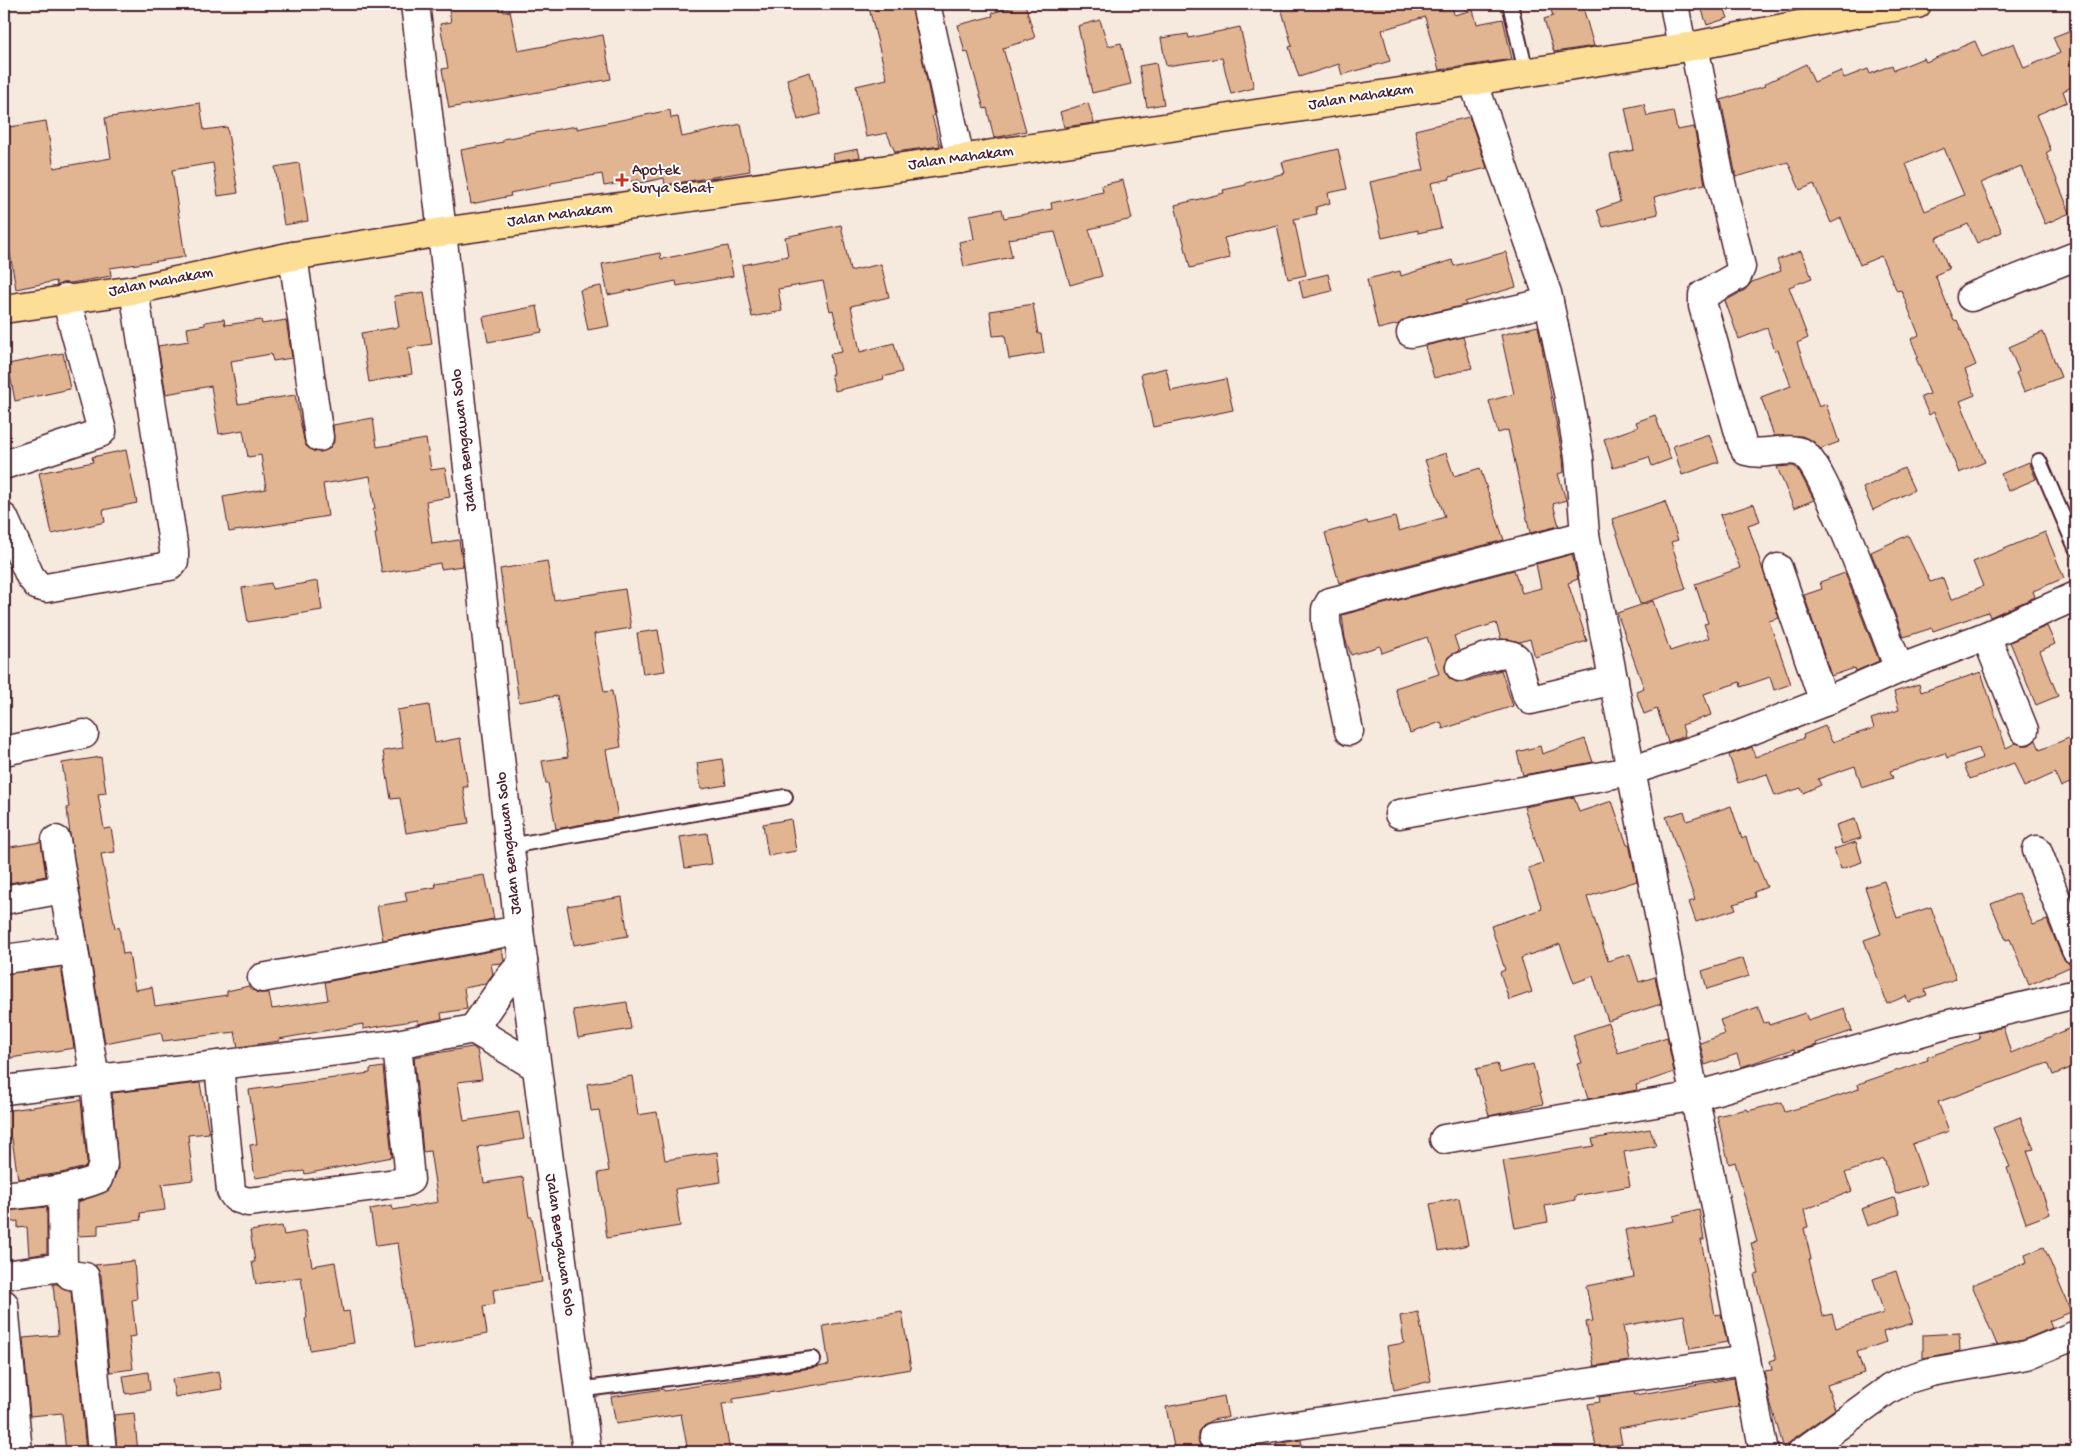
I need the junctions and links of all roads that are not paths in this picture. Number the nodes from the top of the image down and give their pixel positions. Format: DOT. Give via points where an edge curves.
graph roads {
  1 [pos="414,4"];
  2 [pos="926,4"];
  3 [pos="1510,4"];
  4 [pos="1674,4"];
  5 [pos="1917,4"];
  6 [pos="1688,47"];
  7 [pos="1526,72"];
  8 [pos="1473,81"];
  9 [pos="960,159"];
  10 [pos="442,232"];
  11 [pos="293,256"];
  12 [pos="2076,256"];
  13 [pos="134,290"];
  14 [pos="1971,297"];
  15 [pos="66,298"];
  16 [pos="1549,302"];
  17 [pos="4,309"];
  18 [pos="1410,333"];
  19 [pos="319,437"];
  20 [pos="2039,461"];
  21 [pos="4,465"];
  22 [pos="4,518"];
  23 [pos="1585,535"];
  24 [pos="2076,548"];
  25 [pos="1778,568"];
  26 [pos="2076,596"];
  27 [pos="1986,636"];
  28 [pos="1460,667"];
  29 [pos="1899,669"];
  30 [pos="1614,680"];
  31 [pos="1824,702"];
  32 [pos="2024,730"];
  33 [pos="1349,731"];
  34 [pos="84,734"];
  35 [pos="4,751"];
  36 [pos="1630,771"];
  37 [pos="785,797"];
  38 [pos="1399,814"];
  39 [pos="56,840"];
  40 [pos="510,846"];
  41 [pos="2036,850"];
  42 [pos="63,889"];
  43 [pos="4,900"];
  44 [pos="519,930"];
  45 [pos="73,950"];
  46 [pos="2076,950"];
  47 [pos="4,960"];
  48 [pos="523,962"];
  49 [pos="262,978"];
  50 [pos="2076,994"];
  51 [pos="473,1029"];
  52 [pos="397,1044"];
  53 [pos="219,1065"];
  54 [pos="535,1066"];
  55 [pos="95,1080"];
  56 [pos="4,1090"];
  57 [pos="1696,1096"];
  58 [pos="1444,1139"];
  59 [pos="62,1189"];
  60 [pos="4,1196"];
  61 [pos="63,1267"];
  62 [pos="4,1275"];
  63 [pos="4,1304"];
  64 [pos="2076,1336"];
  65 [pos="6,1340"];
  66 [pos="813,1359"];
  67 [pos="1746,1360"];
  68 [pos="578,1390"];
  69 [pos="13,1436"];
  70 [pos="1213,1437"];
  71 [pos="102,1452"];
  72 [pos="587,1452"];
  73 [pos="1764,1452"];
  74 [pos="1802,1452"];
  1 -- 10 [label="street, Jalan Bengawan Solo"];
  2 -- 9 [label="street"];
  3 -- 7 [label="lane"];
  4 -- 6 [label="street"];
  5 -- 6 [label="main road, Jalan Mahakam"];
  6 -- 7 [label="main road, Jalan Mahakam"];
  6 -- 29 [label="street" via="1741,267 1737,276 1702,295 1742,443 1746,451 1756,454 1796,450 1805,454 1816,469 1858,563"];
  7 -- 8 [label="main road, Jalan Mahakam"];
  8 -- 9 [label="main road, Jalan Mahakam"];
  8 -- 16 [label="street"];
  9 -- 10 [label="main road, Jalan Mahakam"];
  10 -- 11 [label="main road, Jalan Mahakam"];
  10 -- 40 [label="street, Jalan Bengawan Solo"];
  11 -- 13 [label="main road, Jalan Mahakam"];
  11 -- 19 [label="street"];
  12 -- 14 [label="street"];
  13 -- 15 [label="main road, Jalan Mahakam"];
  13 -- 22 [label="street" via="174,561 170,566 46,588 38,586 30,576"];
  15 -- 17 [label="main road, Jalan Mahakam"];
  15 -- 21 [label="street" via="102,431"];
  16 -- 18 [label="street"];
  16 -- 23 [label="street" via="1579,457"];
  20 -- 24 [label="lane"];
  23 -- 30 [label="street"];
  23 -- 33 [label="street" via="1330,602 1326,609 1326,623"];
  25 -- 31 [label="street"];
  26 -- 27 [label="street"];
  27 -- 29 [label="street"];
  27 -- 32 [label="street"];
  28 -- 30 [label="street" via="1503,653 1511,654 1516,658 1526,696 1531,700"];
  29 -- 31 [label="street"];
  30 -- 36 [label="street"];
  31 -- 36 [label="street" via="1737,736"];
  34 -- 35 [label="street"];
  36 -- 38 [label="street"];
  36 -- 57 [label="street"];
  37 -- 40 [label="lane"];
  39 -- 42 [label="street"];
  40 -- 44 [label="street, Jalan Bengawan Solo"];
  41 -- 46 [label="street"];
  42 -- 43 [label="street"];
  42 -- 45 [label="street"];
  44 -- 48 [label="street, Jalan Bengawan Solo"];
  44 -- 49 [label="street"];
  45 -- 47 [label="street"];
  45 -- 55 [label="street"];
  48 -- 51 [label="street"];
  48 -- 54 [label="street, Jalan Bengawan Solo"];
  50 -- 57 [label="street" via="1945,1025"];
  51 -- 52 [label="street"];
  51 -- 54 [label="street"];
  52 -- 53 [label="street"];
  52 -- 53 [label="street" via="410,1180 268,1200 248,1202 236,1198 231,1191"];
  53 -- 55 [label="street"];
  54 -- 68 [label="street, Jalan Bengawan Solo"];
  55 -- 56 [label="street"];
  55 -- 59 [label="street" via="102,1164 98,1179"];
  57 -- 58 [label="street"];
  57 -- 67 [label="street"];
  59 -- 60 [label="street"];
  59 -- 61 [label="street"];
  61 -- 62 [label="street"];
  61 -- 71 [label="street" via="70,1275 85,1277"];
  63 -- 65 [label="street"];
  64 -- 74 [label="street" via="2027,1355 1908,1379 1889,1389"];
  65 -- 69 [label="street"];
  66 -- 68 [label="lane"];
  67 -- 70 [label="street"];
  67 -- 73 [label="street"];
  68 -- 72 [label="street, Jalan Bengawan Solo"];
}
